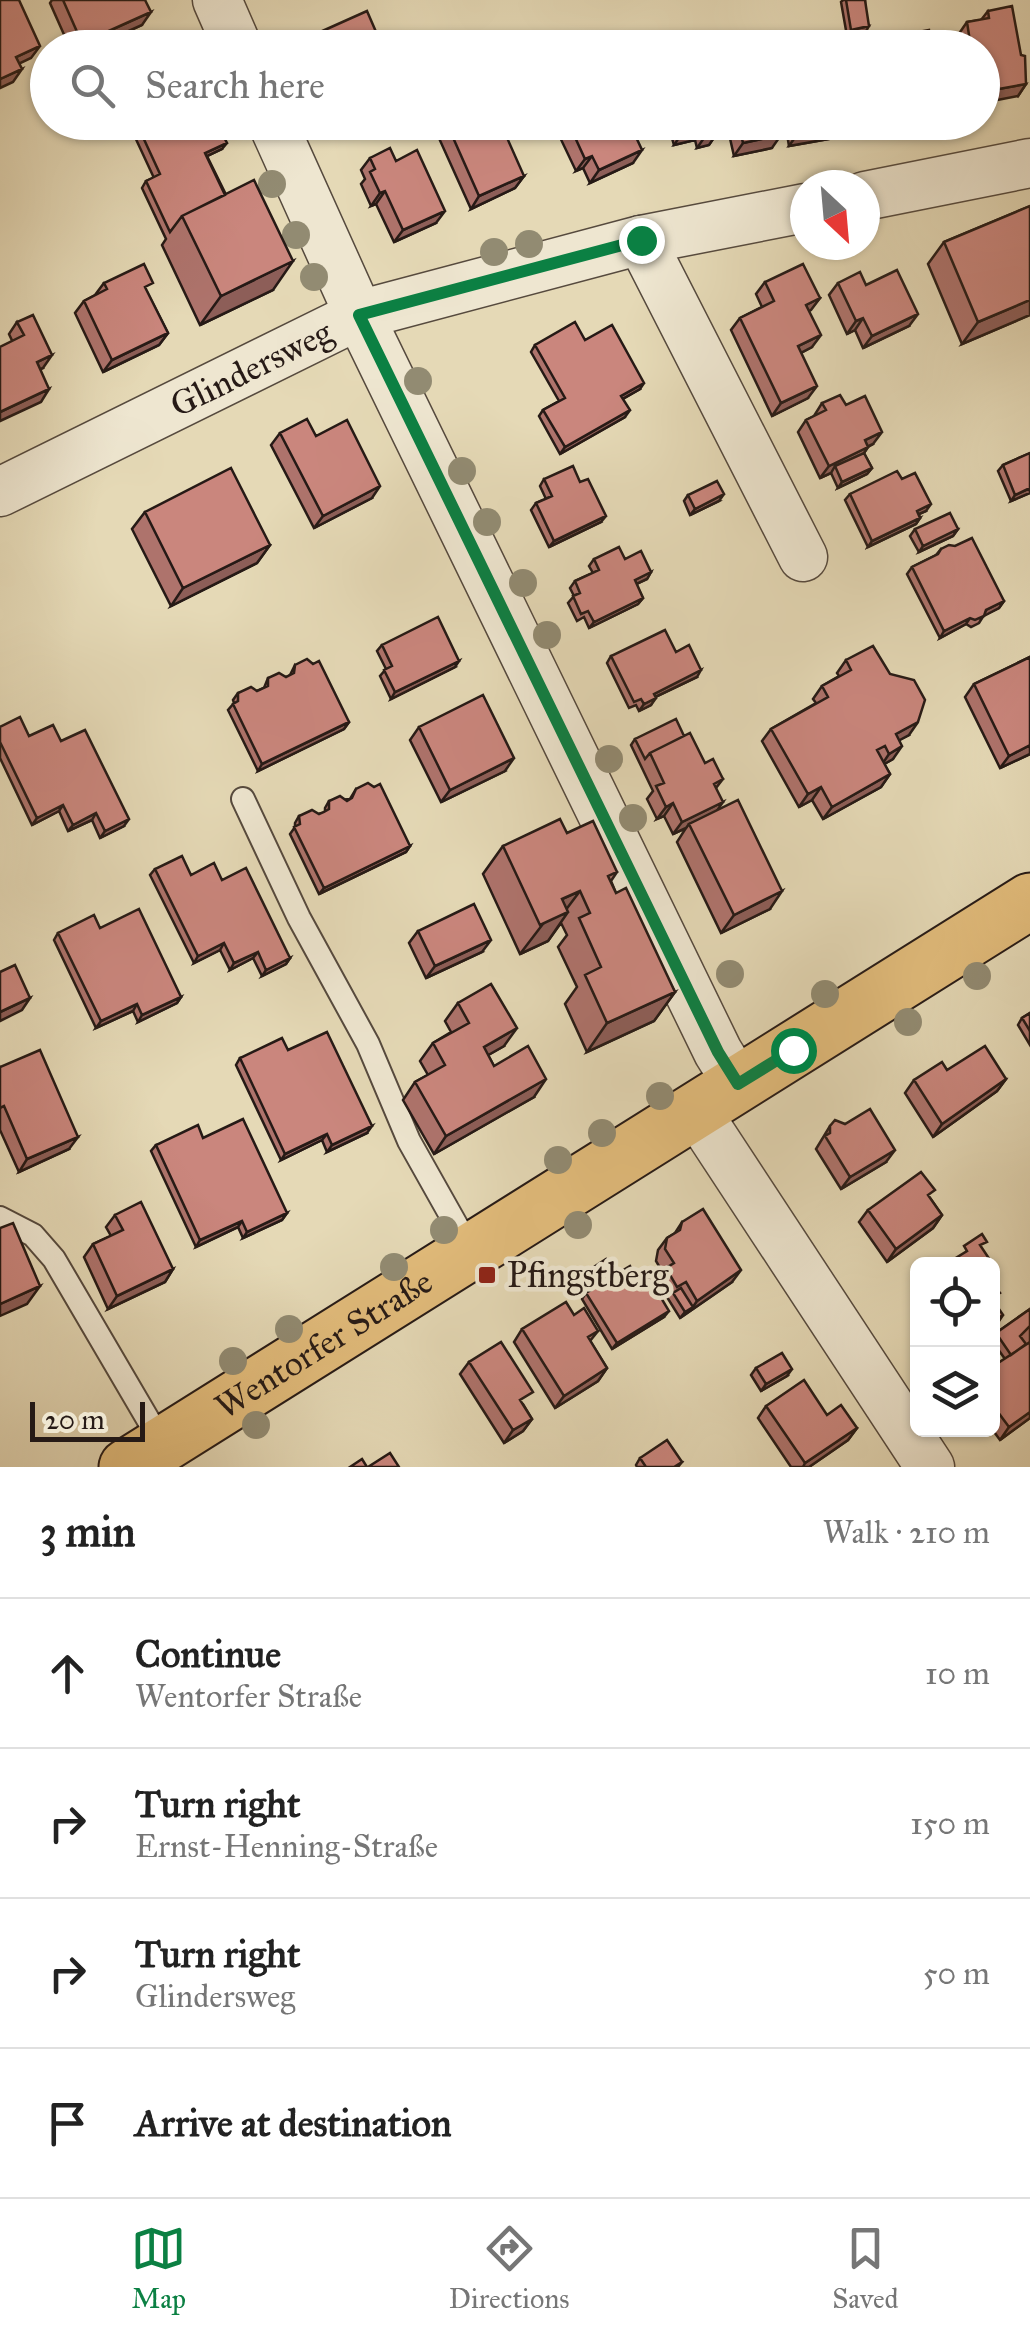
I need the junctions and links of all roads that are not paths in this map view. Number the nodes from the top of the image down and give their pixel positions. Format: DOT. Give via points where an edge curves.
graph roads {
  1 [pos="217,0"];
  2 [pos="230,30"];
  3 [pos="280,140"];
  4 [pos="1030,162"];
  5 [pos="880,193"];
  6 [pos="790,211"];
  7 [pos="641,240"];
  8 [pos="359,315"];
  9 [pos="0,492"];
  10 [pos="804,557"];
  11 [pos="243,799"];
  12 [pos="1030,901"];
  13 [pos="717,1097"];
  14 [pos="0,1218"];
  15 [pos="472,1253"];
  16 [pos="145,1456"];
  17 [pos="930,1467"];
  1 -- 2 [label="street"];
  3 -- 8 [label="street"];
  4 -- 5 [label="street"];
  6 -- 7 [label="street, Glindersweg"];
  7 -- 8 [label="street, Glindersweg"];
  7 -- 10 [label="street"];
  8 -- 9 [label="street, Glindersweg"];
  8 -- 13 [label="street" via="701,1017"];
  11 -- 15 [label="lane"];
  12 -- 13 [label="main road, Wentorfer Straße"];
  13 -- 15 [label="main road, Wentorfer Straße"];
  13 -- 17 [label="street"];
  14 -- 16 [label="lane" via="33,1235 54,1260"];
  15 -- 16 [label="main road, Wentorfer Straße"];
}
